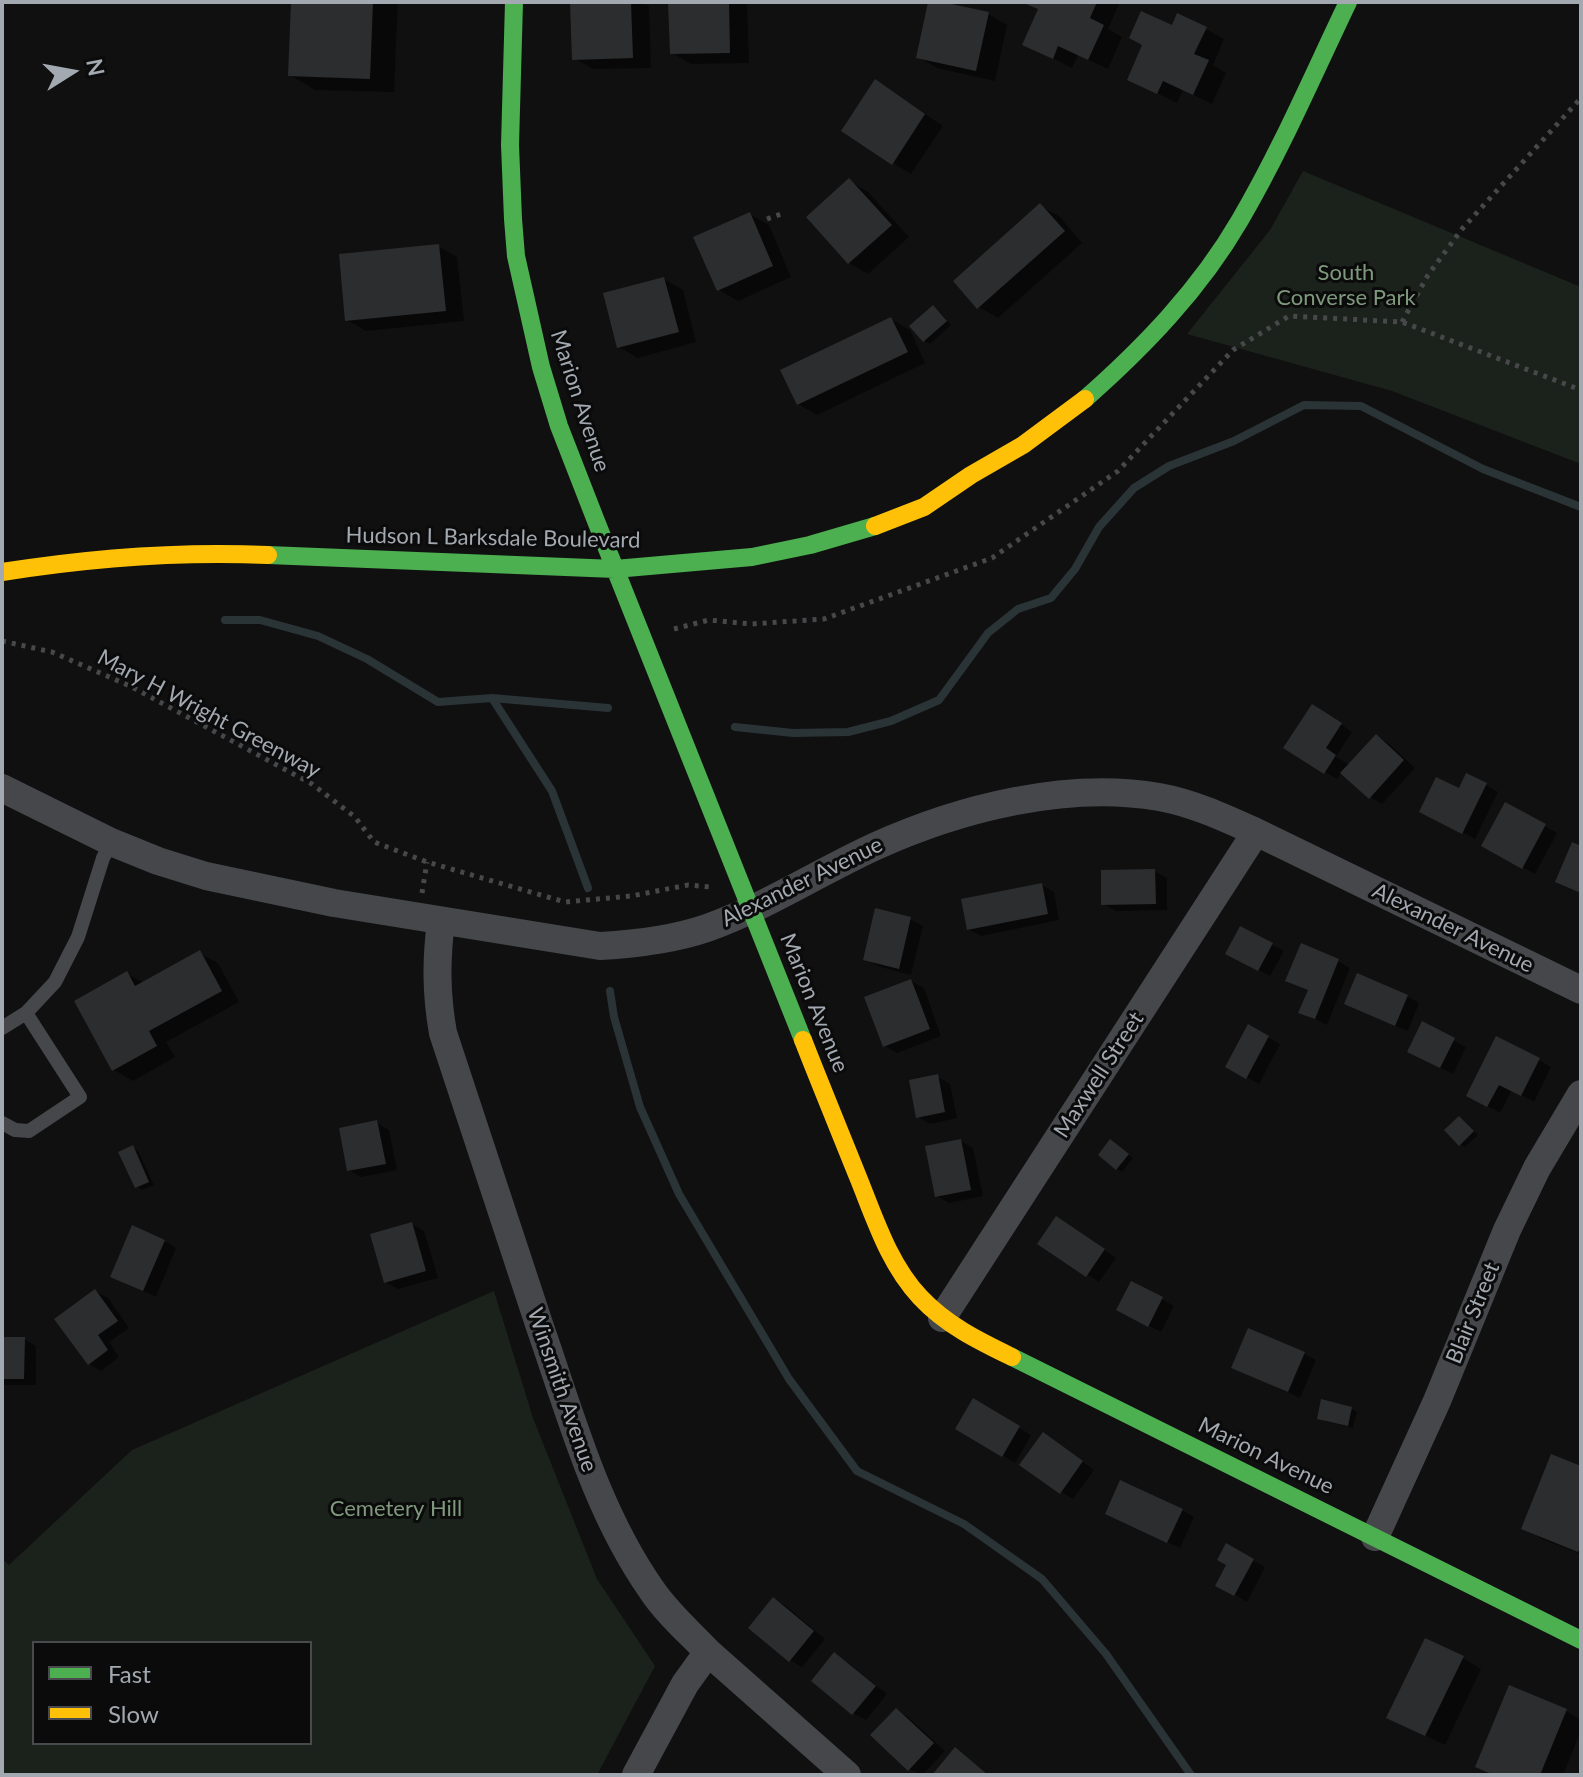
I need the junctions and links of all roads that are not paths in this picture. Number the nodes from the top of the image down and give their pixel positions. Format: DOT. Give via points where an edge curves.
graph roads {
  1 [pos="514,2"];
  2 [pos="1348,2"];
  3 [pos="615,569"];
  4 [pos="2,572"];
  5 [pos="2,788"];
  6 [pos="1256,832"];
  7 [pos="111,842"];
  8 [pos="751,910"];
  9 [pos="441,921"];
  10 [pos="1581,990"];
  11 [pos="26,1013"];
  12 [pos="2,1028"];
  13 [pos="1581,1094"];
  14 [pos="2,1123"];
  15 [pos="942,1318"];
  16 [pos="1375,1537"];
  17 [pos="1581,1640"];
  18 [pos="708,1652"];
  19 [pos="636,1775"];
  20 [pos="847,1775"];
  1 -- 3 [label="street, Marion Avenue" via="510,145 516,256 559,426"];
  2 -- 3 [label="street, Hudson L Barksdale Boulevard" via="1239,222 1163,324 1075,408 924,507 868,529 752,557"];
  3 -- 4 [label="street, Hudson L Barksdale Boulevard" via="255,554 146,556"];
  3 -- 8 [label="street, Marion Avenue"];
  5 -- 7 [label="street, Alexander Avenue"];
  6 -- 8 [label="street, Alexander Avenue" via="1160,797 1114,793 1034,799 931,823"];
  6 -- 10 [label="street, Alexander Avenue"];
  6 -- 15 [label="street, Maxwell Street"];
  7 -- 9 [label="street, Alexander Avenue" via="231,882"];
  7 -- 11 [label="lane" via="78,937 55,982"];
  8 -- 9 [label="street, Alexander Avenue" via="672,938 600,946"];
  8 -- 15 [label="street, Marion Avenue" via="883,1240 907,1283"];
  9 -- 18 [label="street, Winsmith Avenue" via="436,987 443,1033 594,1483 652,1591"];
  11 -- 12 [label="lane"];
  11 -- 14 [label="lane" via="80,1097 29,1131"];
  13 -- 16 [label="street, Blair Street" via="1507,1230"];
  15 -- 16 [label="street, Marion Avenue"];
  16 -- 17 [label="street, Marion Avenue"];
  18 -- 19 [label="street"];
  18 -- 20 [label="street, Winsmith Avenue"];
}
